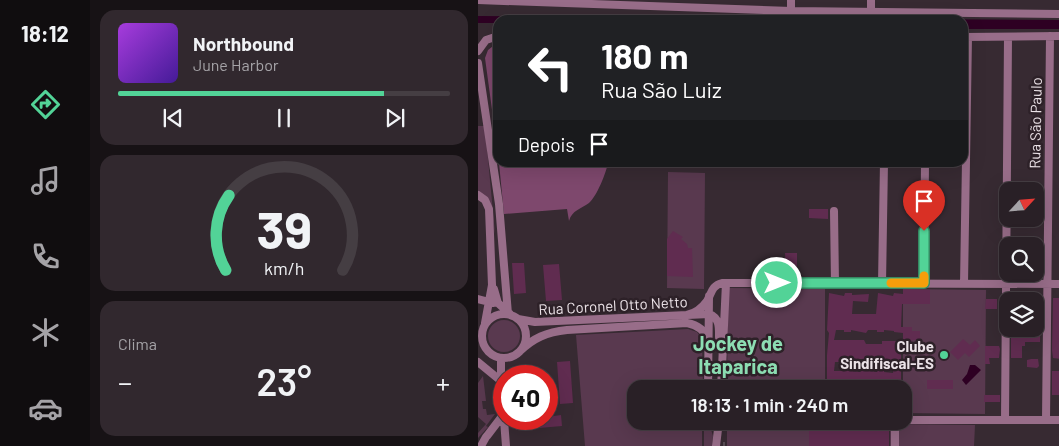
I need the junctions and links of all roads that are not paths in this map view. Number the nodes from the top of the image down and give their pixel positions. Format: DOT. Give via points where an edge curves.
graph roads {
  1 [pos="478,0"];
  2 [pos="791,0"];
  3 [pos="871,0"];
  4 [pos="550,1"];
  5 [pos="646,3"];
  6 [pos="742,4"];
  7 [pos="791,10"];
  8 [pos="871,12"];
  9 [pos="1060,14"];
  10 [pos="1050,36"];
  11 [pos="1060,36"];
  12 [pos="968,37"];
  13 [pos="1008,37"];
  14 [pos="493,38"];
  15 [pos="478,51"];
  16 [pos="478,63"];
  17 [pos="493,164"];
  18 [pos="493,167"];
  19 [pos="884,167"];
  20 [pos="925,167"];
  21 [pos="964,167"];
  22 [pos="478,195"];
  23 [pos="834,211"];
  24 [pos="726,283"];
  25 [pos="924,283"];
  26 [pos="835,284"];
  27 [pos="882,284"];
  28 [pos="964,284"];
  29 [pos="1005,284"];
  30 [pos="1047,284"];
  31 [pos="1060,284"];
  32 [pos="709,296"];
  33 [pos="478,299"];
  34 [pos="494,303"];
  35 [pos="709,314"];
  36 [pos="511,315"];
  37 [pos="687,315"];
  38 [pos="485,325"];
  39 [pos="709,341"];
  40 [pos="481,344"];
  41 [pos="519,352"];
  42 [pos="500,358"];
  43 [pos="478,362"];
  44 [pos="722,364"];
  45 [pos="500,365"];
  46 [pos="493,375"];
  47 [pos="708,380"];
  48 [pos="721,380"];
  49 [pos="912,420"];
  50 [pos="1005,420"];
  51 [pos="1046,420"];
  52 [pos="1060,420"];
  53 [pos="493,428"];
  54 [pos="504,430"];
  55 [pos="718,430"];
  56 [pos="895,430"];
  57 [pos="481,446"];
  58 [pos="506,446"];
  59 [pos="716,446"];
  60 [pos="894,446"];
  1 -- 4 [label="street"];
  2 -- 7 [label="street"];
  3 -- 8 [label="street"];
  4 -- 5 [label="street"];
  5 -- 6 [label="street"];
  6 -- 7 [label="street"];
  7 -- 8 [label="street"];
  8 -- 9 [label="street"];
  10 -- 11 [label="street"];
  10 -- 13 [label="street"];
  10 -- 30 [label="street, Rua São Paulo"];
  12 -- 13 [label="street"];
  13 -- 29 [label="street"];
  14 -- 15 [label="street" via="486,40"];
  16 -- 17 [label="street"];
  18 -- 36 [label="street"];
  19 -- 27 [label="street"];
  20 -- 25 [label="street"];
  21 -- 28 [label="street"];
  22 -- 34 [label="street" via="488,206"];
  23 -- 26 [label="street"];
  24 -- 26 [label="street"];
  24 -- 32 [label="street" via="714,287"];
  24 -- 44 [label="street"];
  25 -- 27 [label="street"];
  25 -- 28 [label="street"];
  26 -- 27 [label="street"];
  28 -- 29 [label="street"];
  29 -- 30 [label="street"];
  29 -- 50 [label="street"];
  30 -- 31 [label="street"];
  30 -- 51 [label="street, Rua São Paulo"];
  32 -- 35 [label="street"];
  32 -- 37 [label="street" via="700,308"];
  33 -- 34 [label="street"];
  34 -- 36 [label="street"];
  34 -- 38 [label="street"];
  35 -- 37 [label="street, Rua Coronel Otto Netto"];
  35 -- 39 [label="street"];
  35 -- 44 [label="street" via="718,323"];
  36 -- 37 [label="street, Rua Coronel Otto Netto" via="535,322"];
  36 -- 38 [label="street" via="494,316"];
  36 -- 41 [label="street" via="524,326 526,336"];
  38 -- 40 [label="street"];
  39 -- 41 [label="street, Rua Coronel Otto Netto" via="700,328 687,323 558,331 538,337"];
  39 -- 47 [label="street"];
  40 -- 42 [label="street"];
  41 -- 42 [label="street" via="513,357"];
  42 -- 45 [label="street"];
  43 -- 46 [label="street"];
  44 -- 48 [label="street"];
  49 -- 50 [label="street"];
  50 -- 51 [label="street"];
  51 -- 52 [label="street"];
  53 -- 57 [label="street"];
  54 -- 58 [label="street"];
  55 -- 59 [label="street"];
  56 -- 60 [label="street"];
}
